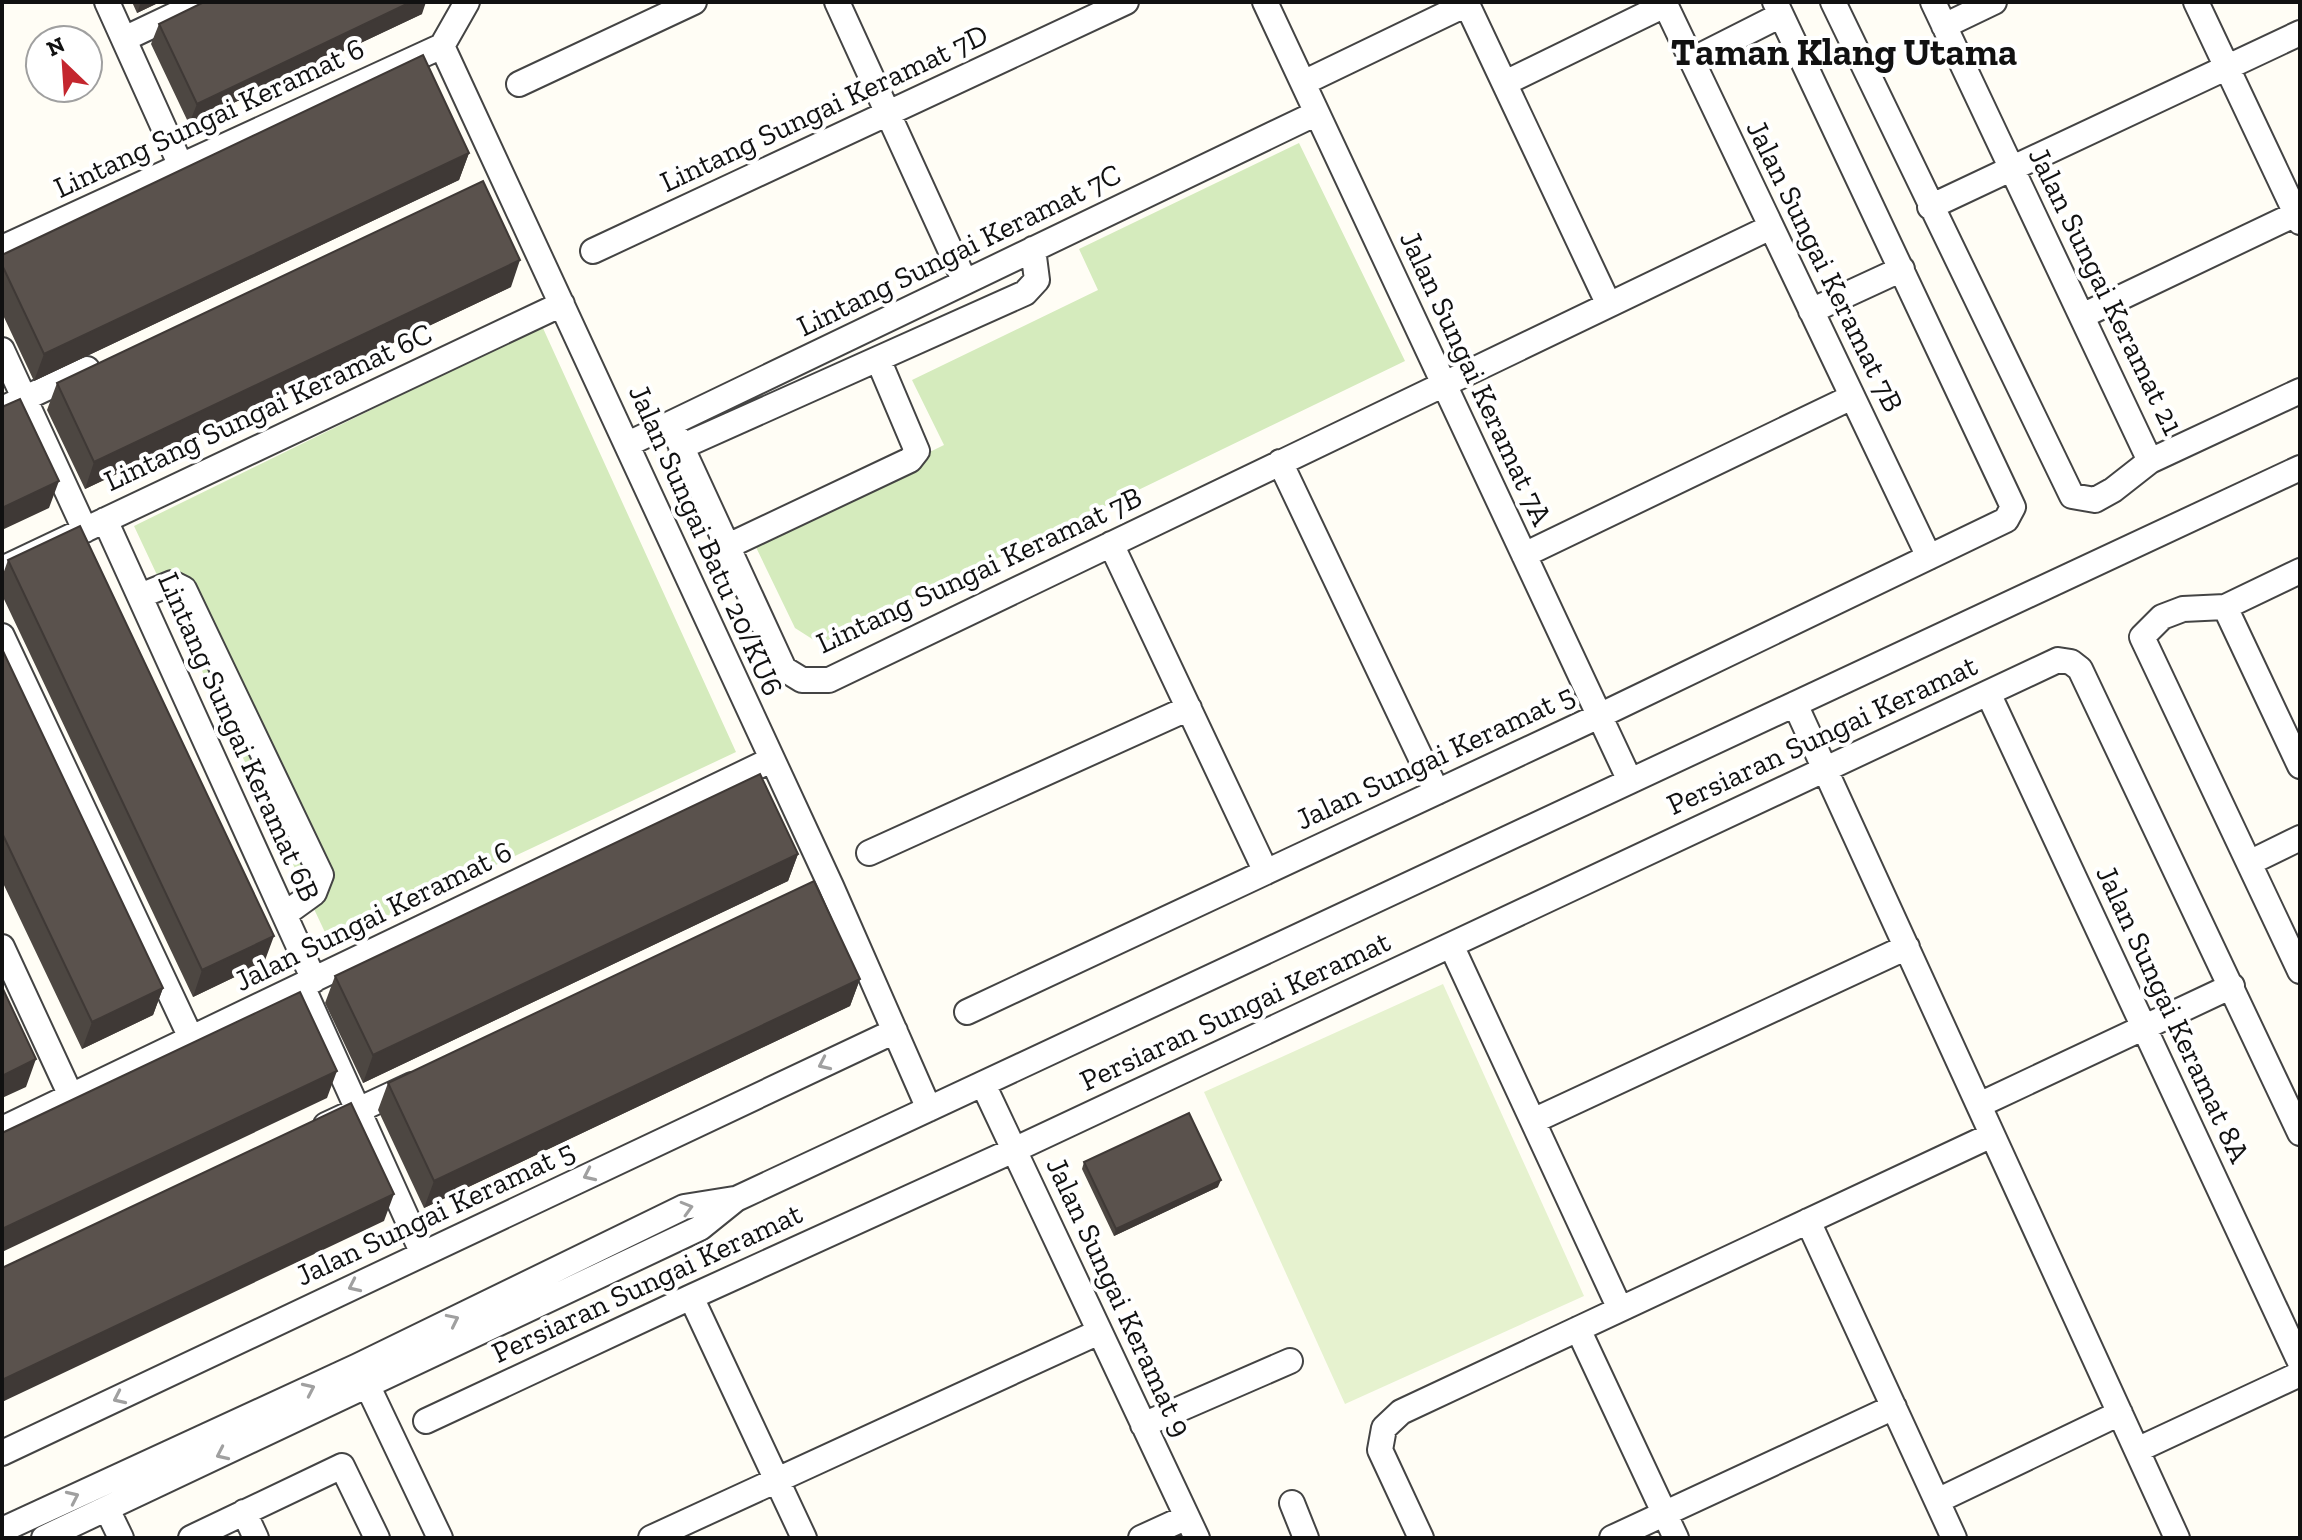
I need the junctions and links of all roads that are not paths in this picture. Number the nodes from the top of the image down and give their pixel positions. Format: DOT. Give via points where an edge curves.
graph roads {
  1 [pos="107,2"];
  2 [pos="202,2"];
  3 [pos="467,2"];
  4 [pos="694,2"];
  5 [pos="837,2"];
  6 [pos="1126,2"];
  7 [pos="1265,2"];
  8 [pos="1833,2"];
  9 [pos="1933,2"];
  10 [pos="1994,2"];
  11 [pos="2196,2"];
  12 [pos="1466,3"];
  13 [pos="1664,4"];
  14 [pos="1778,8"];
  15 [pos="1944,26"];
  16 [pos="2300,33"];
  17 [pos="124,39"];
  18 [pos="442,46"];
  19 [pos="1692,60"];
  20 [pos="2226,67"];
  21 [pos="1303,83"];
  22 [pos="1505,83"];
  23 [pos="519,84"];
  24 [pos="888,113"];
  25 [pos="1317,113"];
  26 [pos="181,166"];
  27 [pos="2012,168"];
  28 [pos="1930,207"];
  29 [pos="2299,216"];
  30 [pos="1771,227"];
  31 [pos="2,248"];
  32 [pos="1033,249"];
  33 [pos="593,251"];
  34 [pos="1902,269"];
  35 [pos="965,282"];
  36 [pos="1608,303"];
  37 [pos="562,304"];
  38 [pos="1811,311"];
  39 [pos="2082,316"];
  40 [pos="2,350"];
  41 [pos="111,358"];
  42 [pos="878,359"];
  43 [pos="1444,383"];
  44 [pos="2300,391"];
  45 [pos="1852,397"];
  46 [pos="24,398"];
  47 [pos="2,409"];
  48 [pos="671,424"];
  49 [pos="628,444"];
  50 [pos="681,447"];
  51 [pos="2150,461"];
  52 [pos="1280,462"];
  53 [pos="2300,468"];
  54 [pos="95,525"];
  55 [pos="1111,544"];
  56 [pos="726,547"];
  57 [pos="1524,555"];
  58 [pos="1929,557"];
  59 [pos="2,569"];
  60 [pos="2300,571"];
  61 [pos="140,596"];
  62 [pos="2225,607"];
  63 [pos="2,636"];
  64 [pos="1988,693"];
  65 [pos="1795,704"];
  66 [pos="1189,708"];
  67 [pos="1599,716"];
  68 [pos="2298,756"];
  69 [pos="771,760"];
  70 [pos="1825,769"];
  71 [pos="1630,781"];
  72 [pos="1437,792"];
  73 [pos="2300,838"];
  74 [pos="869,853"];
  75 [pos="2249,863"];
  76 [pos="1266,872"];
  77 [pos="285,914"];
  78 [pos="1451,945"];
  79 [pos="2,947"];
  80 [pos="1907,947"];
  81 [pos="2300,971"];
  82 [pos="308,983"];
  83 [pos="2232,986"];
  84 [pos="967,1012"];
  85 [pos="2144,1027"];
  86 [pos="895,1031"];
  87 [pos="191,1038"];
  88 [pos="430,1076"];
  89 [pos="983,1084"];
  90 [pos="71,1096"];
  91 [pos="1979,1105"];
  92 [pos="929,1109"];
  93 [pos="358,1110"];
  94 [pos="1533,1121"];
  95 [pos="2,1129"];
  96 [pos="2300,1133"];
  97 [pos="1992,1135"];
  98 [pos="301,1137"];
  99 [pos="1014,1150"];
  100 [pos="1808,1221"];
  101 [pos="423,1254"];
  102 [pos="691,1297"];
  103 [pos="1620,1309"];
  104 [pos="1578,1329"];
  105 [pos="1099,1332"];
  106 [pos="1290,1361"];
  107 [pos="2300,1362"];
  108 [pos="2300,1374"];
  109 [pos="363,1376"];
  110 [pos="1894,1407"];
  111 [pos="2120,1413"];
  112 [pos="426,1421"];
  113 [pos="1143,1425"];
  114 [pos="2137,1450"];
  115 [pos="2,1453"];
  116 [pos="777,1480"];
  117 [pos="1937,1501"];
  118 [pos="1292,1503"];
  119 [pos="107,1509"];
  120 [pos="244,1512"];
  121 [pos="1665,1514"];
  122 [pos="1192,1528"];
  123 [pos="2,1530"];
  124 [pos="44,1538"];
  125 [pos="121,1538"];
  126 [pos="191,1538"];
  127 [pos="256,1538"];
  128 [pos="377,1538"];
  129 [pos="440,1538"];
  130 [pos="651,1538"];
  131 [pos="804,1538"];
  132 [pos="1141,1538"];
  133 [pos="1306,1538"];
  134 [pos="1421,1538"];
  135 [pos="1612,1538"];
  136 [pos="1676,1538"];
  137 [pos="1954,1538"];
  138 [pos="2177,1538"];
  1 -- 17 [label="street"];
  2 -- 17 [label="street"];
  3 -- 18 [label="street"];
  4 -- 23 [label="street"];
  5 -- 24 [label="street"];
  6 -- 24 [label="street, Lintang Sungai Keramat 7D"];
  7 -- 21 [label="street, Jalan Sungai Keramat 7A"];
  8 -- 28 [label="street"];
  9 -- 15 [label="street, Jalan Sungai Keramat 21"];
  10 -- 15 [label="street"];
  11 -- 20 [label="street"];
  12 -- 21 [label="street"];
  12 -- 22 [label="street"];
  13 -- 19 [label="street, Jalan Sungai Keramat 7B"];
  13 -- 22 [label="street"];
  14 -- 19 [label="street"];
  14 -- 34 [label="street"];
  15 -- 27 [label="street, Jalan Sungai Keramat 21"];
  16 -- 20 [label="street"];
  17 -- 26 [label="street"];
  18 -- 26 [label="street, Lintang Sungai Keramat 6"];
  18 -- 37 [label="street, Jalan Sungai Batu 20/KU6" via="496,180"];
  19 -- 30 [label="street, Jalan Sungai Keramat 7B"];
  20 -- 27 [label="street"];
  20 -- 29 [label="street"];
  21 -- 25 [label="street, Jalan Sungai Keramat 7A"];
  22 -- 36 [label="street"];
  24 -- 33 [label="street, Lintang Sungai Keramat 7D"];
  24 -- 35 [label="street"];
  25 -- 32 [label="street, Lintang Sungai Keramat 7C"];
  25 -- 43 [label="street, Jalan Sungai Keramat 7A"];
  26 -- 31 [label="street, Lintang Sungai Keramat 6"];
  27 -- 28 [label="street"];
  27 -- 39 [label="street, Jalan Sungai Keramat 21"];
  28 -- 51 [label="street" via="2072,496 2095,500"];
  29 -- 39 [label="street"];
  30 -- 36 [label="street, Lintang Sungai Keramat 7B"];
  30 -- 38 [label="street, Jalan Sungai Keramat 7B"];
  32 -- 35 [label="street, Lintang Sungai Keramat 7C"];
  32 -- 42 [label="street" via="1037,280 1025,293"];
  34 -- 38 [label="street"];
  34 -- 58 [label="street, Jalan Sungai Keramat 5" via="2013,507 2006,520"];
  35 -- 48 [label="street, Lintang Sungai Keramat 7C"];
  36 -- 43 [label="street, Lintang Sungai Keramat 7B"];
  37 -- 49 [label="street, Jalan Sungai Batu 20/KU6"];
  37 -- 54 [label="street, Lintang Sungai Keramat 6C"];
  38 -- 45 [label="street, Jalan Sungai Keramat 7B"];
  39 -- 51 [label="street, Jalan Sungai Keramat 21"];
  40 -- 46 [label="street, Lintang Sungai Keramat 6B"];
  41 -- 46 [label="street"];
  42 -- 50 [label="street"];
  42 -- 56 [label="street" via="917,451 910,460"];
  43 -- 52 [label="street, Lintang Sungai Keramat 7B"];
  43 -- 57 [label="street, Jalan Sungai Keramat 7A"];
  44 -- 51 [label="street, Jalan Sungai Keramat 21"];
  45 -- 57 [label="street"];
  45 -- 58 [label="street, Jalan Sungai Keramat 7B"];
  46 -- 47 [label="street"];
  46 -- 54 [label="street, Lintang Sungai Keramat 6B"];
  48 -- 49 [label="street, Lintang Sungai Keramat 7C"];
  48 -- 50 [label="street, Lintang Sungai Keramat 7B"];
  49 -- 69 [label="street, Jalan Sungai Batu 20/KU6"];
  50 -- 56 [label="street, Lintang Sungai Keramat 7B"];
  52 -- 55 [label="street, Lintang Sungai Keramat 7B"];
  52 -- 72 [label="street"];
  53 -- 65 [label="street, Persiaran Sungai Keramat"];
  54 -- 59 [label="street, Lintang Sungai Keramat 6C"];
  54 -- 61 [label="street, Lintang Sungai Keramat 6B"];
  55 -- 56 [label="street, Lintang Sungai Keramat 7B" via="829,680 802,680 784,669"];
  55 -- 66 [label="street"];
  57 -- 67 [label="street, Jalan Sungai Keramat 7A"];
  58 -- 67 [label="street, Jalan Sungai Keramat 5"];
  60 -- 62 [label="street"];
  61 -- 77 [label="street, Lintang Sungai Keramat 6B"];
  61 -- 77 [label="street" via="172,583 184,589 321,875 314,893"];
  62 -- 68 [label="street"];
  62 -- 75 [label="street" via="2183,609 2162,617 2142,637"];
  63 -- 87 [label="street"];
  64 -- 70 [label="street, Persiaran Sungai Keramat"];
  64 -- 83 [label="street, Persiaran Sungai Keramat" via="2058,660 2080,669"];
  64 -- 85 [label="street, Jalan Sungai Keramat 8A"];
  65 -- 70 [label="street"];
  65 -- 71 [label="street, Persiaran Sungai Keramat"];
  66 -- 74 [label="street"];
  66 -- 76 [label="street"];
  67 -- 71 [label="street, Jalan Sungai Keramat 7A"];
  67 -- 72 [label="street, Jalan Sungai Keramat 5"];
  69 -- 82 [label="street, Jalan Sungai Keramat 6"];
  69 -- 86 [label="street, Jalan Sungai Batu 20/KU6" via="824,890"];
  70 -- 78 [label="street, Persiaran Sungai Keramat"];
  70 -- 80 [label="street"];
  71 -- 89 [label="street, Persiaran Sungai Keramat"];
  72 -- 76 [label="street, Jalan Sungai Keramat 5"];
  73 -- 75 [label="street"];
  75 -- 81 [label="street"];
  76 -- 84 [label="street, Jalan Sungai Keramat 5"];
  77 -- 82 [label="street, Lintang Sungai Keramat 6B"];
  78 -- 94 [label="street"];
  78 -- 99 [label="street, Persiaran Sungai Keramat"];
  79 -- 90 [label="street"];
  80 -- 91 [label="street"];
  80 -- 94 [label="street"];
  82 -- 87 [label="street, Jalan Sungai Keramat 6"];
  82 -- 93 [label="street, Lintang Sungai Keramat 6B"];
  83 -- 85 [label="street"];
  83 -- 96 [label="street"];
  85 -- 91 [label="street"];
  85 -- 107 [label="street, Jalan Sungai Keramat 8A"];
  86 -- 92 [label="street, Jalan Sungai Batu 20/KU6"];
  86 -- 101 [label="street, Jalan Sungai Keramat 5, one-way"];
  87 -- 90 [label="street, Jalan Sungai Keramat 6"];
  88 -- 93 [label="street"];
  89 -- 92 [label="street, Persiaran Sungai Keramat"];
  89 -- 99 [label="street, Jalan Sungai Keramat 9"];
  90 -- 95 [label="street, Jalan Sungai Keramat 6"];
  91 -- 97 [label="street"];
  92 -- 109 [label="street, Persiaran Sungai Keramat" via="736,1199 700,1228"];
  93 -- 98 [label="street"];
  93 -- 101 [label="street, Lintang Sungai Keramat 6B"];
  94 -- 103 [label="street"];
  97 -- 100 [label="street"];
  97 -- 111 [label="street"];
  99 -- 102 [label="street, Persiaran Sungai Keramat"];
  99 -- 105 [label="street, Jalan Sungai Keramat 9"];
  100 -- 103 [label="street"];
  100 -- 110 [label="street"];
  101 -- 115 [label="street, Jalan Sungai Keramat 5, one-way"];
  102 -- 112 [label="street, Persiaran Sungai Keramat"];
  102 -- 116 [label="street"];
  103 -- 104 [label="street"];
  104 -- 121 [label="street"];
  104 -- 134 [label="street" via="1401,1412 1384,1428 1380,1450"];
  105 -- 113 [label="street, Jalan Sungai Keramat 9"];
  105 -- 116 [label="street"];
  106 -- 113 [label="street"];
  108 -- 114 [label="street"];
  109 -- 119 [label="street, Persiaran Sungai Keramat, one-way"];
  123 -- 109 [label="street, Persiaran Sungai Keramat, one-way"];
  109 -- 129 [label="street"];
  110 -- 117 [label="street"];
  110 -- 121 [label="street"];
  111 -- 114 [label="street"];
  111 -- 117 [label="street"];
  113 -- 122 [label="street, Jalan Sungai Keramat 9"];
  114 -- 138 [label="street"];
  116 -- 130 [label="street"];
  116 -- 131 [label="street"];
  117 -- 137 [label="street"];
  118 -- 133 [label="street"];
  119 -- 124 [label="street, Persiaran Sungai Keramat"];
  119 -- 125 [label="street"];
  120 -- 126 [label="street"];
  120 -- 127 [label="street"];
  120 -- 128 [label="street" via="342,1466"];
  121 -- 135 [label="street"];
  121 -- 136 [label="street"];
  122 -- 132 [label="street"];
}
